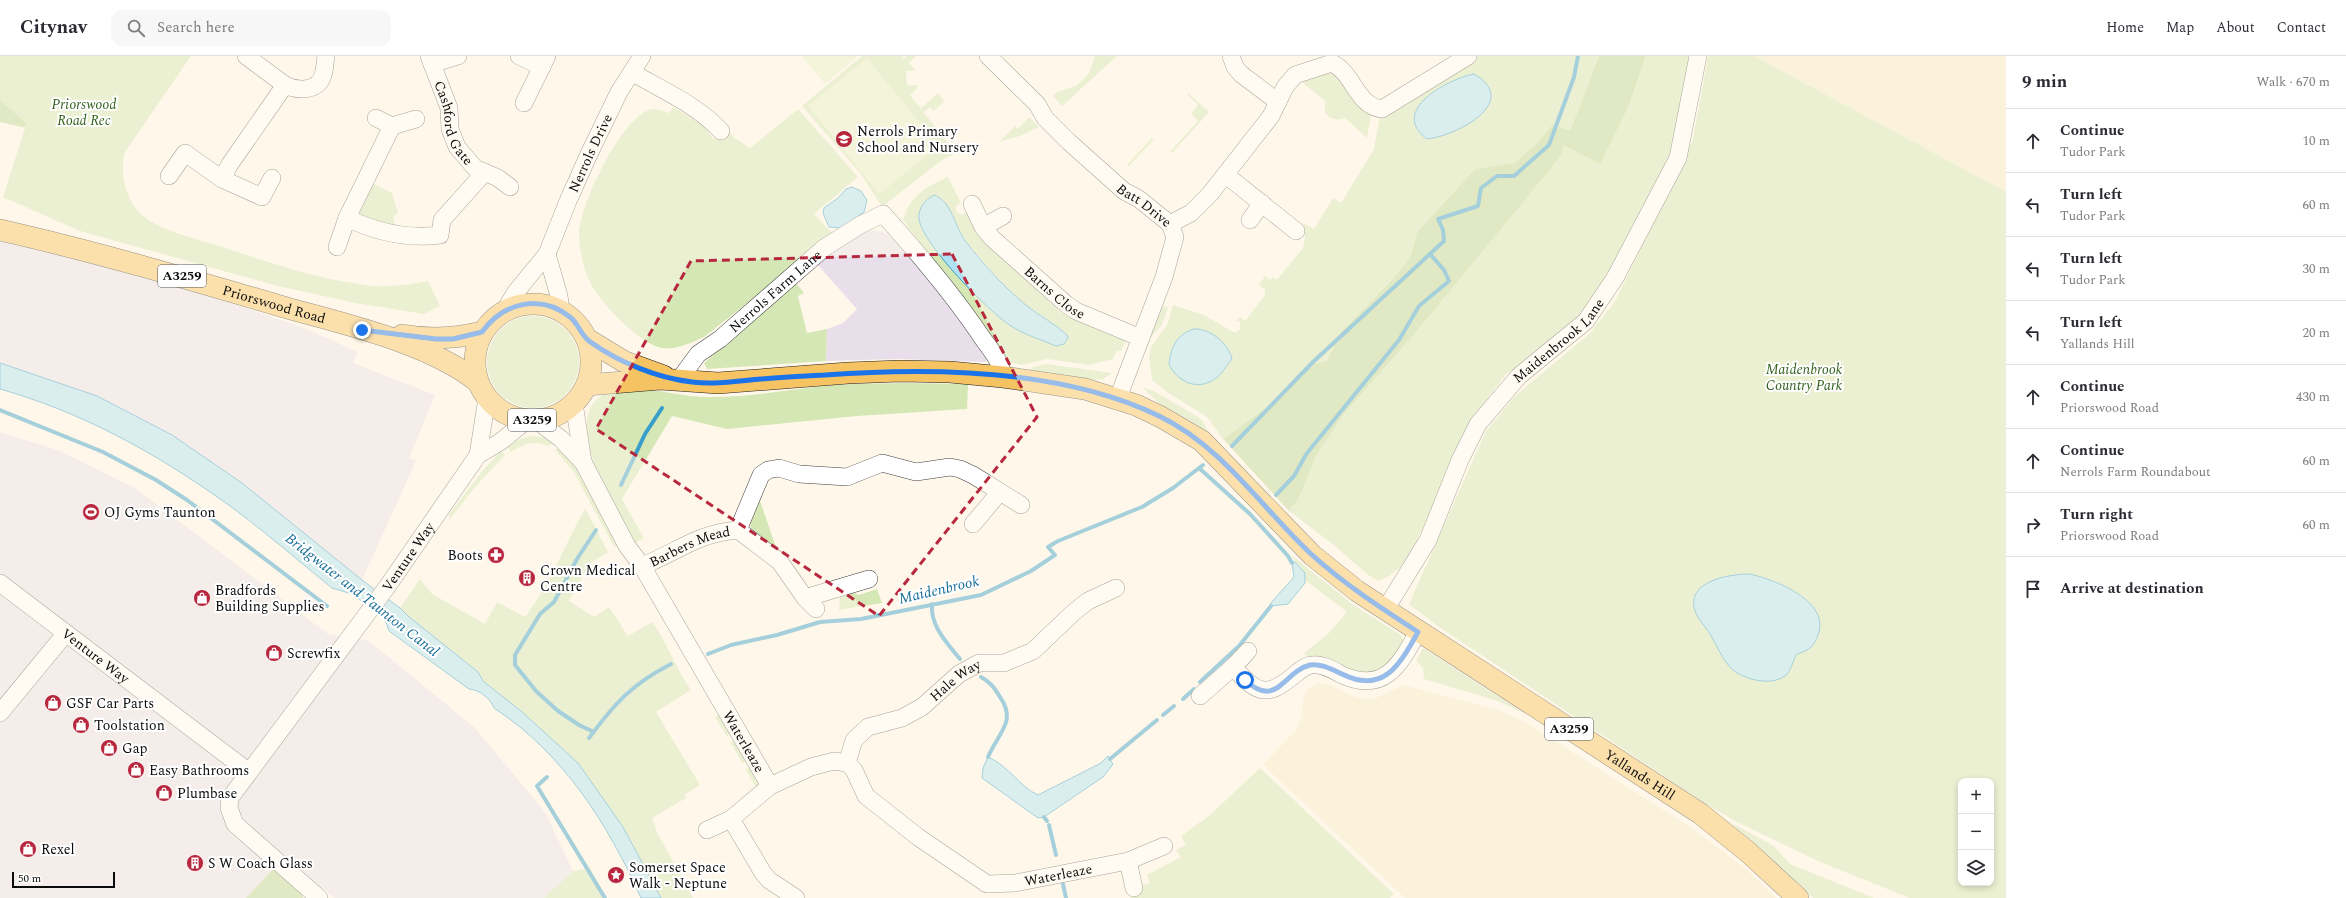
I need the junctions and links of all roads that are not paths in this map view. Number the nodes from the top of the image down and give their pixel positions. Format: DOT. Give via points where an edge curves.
graph roads {
  1 [pos="246,56"];
  2 [pos="326,56"];
  3 [pos="458,56"];
  4 [pos="519,56"];
  5 [pos="642,56"];
  6 [pos="988,56"];
  7 [pos="1231,56"];
  8 [pos="1468,56"];
  9 [pos="1698,56"];
  10 [pos="1333,59"];
  11 [pos="430,60"];
  12 [pos="544,61"];
  13 [pos="633,73"];
  14 [pos="285,85"];
  15 [pos="1278,102"];
  16 [pos="524,103"];
  17 [pos="376,118"];
  18 [pos="416,119"];
  19 [pos="392,126"];
  20 [pos="721,131"];
  21 [pos="484,173"];
  22 [pos="1226,175"];
  23 [pos="170,176"];
  24 [pos="272,178"];
  25 [pos="222,179"];
  26 [pos="510,187"];
  27 [pos="972,204"];
  28 [pos="1262,204"];
  29 [pos="1003,216"];
  30 [pos="347,218"];
  31 [pos="1250,220"];
  32 [pos="1170,224"];
  33 [pos="983,227"];
  34 [pos="0,230"];
  35 [pos="1296,230"];
  36 [pos="337,247"];
  37 [pos="547,254"];
  38 [pos="505,310"];
  39 [pos="561,310"];
  40 [pos="362,330"];
  41 [pos="482,332"];
  42 [pos="1141,338"];
  43 [pos="587,339"];
  44 [pos="1003,377"];
  45 [pos="676,380"];
  46 [pos="586,385"];
  47 [pos="483,390"];
  48 [pos="1118,398"];
  49 [pos="574,403"];
  50 [pos="531,420"];
  51 [pos="478,455"];
  52 [pos="583,462"];
  53 [pos="1000,493"];
  54 [pos="1021,505"];
  55 [pos="972,524"];
  56 [pos="738,530"];
  57 [pos="642,566"];
  58 [pos="869,579"];
  59 [pos="0,583"];
  60 [pos="1116,588"];
  61 [pos="1385,610"];
  62 [pos="1418,632"];
  63 [pos="66,633"];
  64 [pos="1248,651"];
  65 [pos="1233,667"];
  66 [pos="1200,696"];
  67 [pos="0,713"];
  68 [pos="846,763"];
  69 [pos="249,772"];
  70 [pos="770,786"];
  71 [pos="732,819"];
  72 [pos="707,830"];
  73 [pos="1164,846"];
  74 [pos="1128,861"];
  75 [pos="1134,888"];
  76 [pos="988,891"];
  77 [pos="319,898"];
  78 [pos="796,898"];
  79 [pos="1798,898"];
  1 -- 14 [label="street"];
  2 -- 14 [label="street" via="323,76 317,84 299,90"];
  3 -- 11 [label="street, Cashford Gate"];
  4 -- 12 [label="street"];
  5 -- 13 [label="street, Nerrols Drive"];
  6 -- 32 [label="street, Batt Drive" via="1037,104 1045,118 1069,142 1124,191"];
  7 -- 15 [label="street" via="1241,74"];
  8 -- 10 [label="street" via="1382,108 1370,107 1365,103"];
  9 -- 61 [label="street, Maidenbrook Lane" via="1678,158 1615,278 1586,321 1519,376 1478,424 1460,460 1428,540"];
  10 -- 15 [label="street" via="1295,75"];
  11 -- 21 [label="street, Cashford Gate" via="449,108 450,129 458,147 475,168"];
  12 -- 16 [label="street"];
  13 -- 20 [label="street" via="693,107 709,118"];
  13 -- 37 [label="street, Nerrols Drive" via="619,92 589,154"];
  14 -- 25 [label="street"];
  15 -- 22 [label="street" via="1271,116"];
  17 -- 19 [label="street"];
  18 -- 19 [label="street"];
  19 -- 30 [label="street"];
  21 -- 26 [label="street, Cashford Gate" via="498,178"];
  21 -- 30 [label="street, Cashford Gate" via="442,220 440,235 404,235 364,226"];
  22 -- 28 [label="street"];
  22 -- 32 [label="street" via="1191,213"];
  23 -- 25 [label="street" via="185,154"];
  24 -- 25 [label="street" via="262,197"];
  27 -- 33 [label="street, Barns Close"];
  28 -- 31 [label="street"];
  28 -- 35 [label="street"];
  29 -- 33 [label="street"];
  30 -- 36 [label="street"];
  32 -- 42 [label="street, Batt Drive" via="1175,237 1164,277"];
  33 -- 42 [label="street, Barns Close" via="992,238 1070,307"];
  34 -- 40 [label="main road, Priorswood Road / A3259" via="166,271"];
  37 -- 38 [label="street, Nerrols Drive" via="515,293"];
  37 -- 39 [label="street"];
  38 -- 39 [label="main road, A3259" via="533,303"];
  38 -- 41 [label="main road, A3259" via="488,323"];
  39 -- 43 [label="main road, A3259" via="572,318"];
  40 -- 41 [label="main road, Priorswood Road / A3259" via="436,339 453,339"];
  40 -- 47 [label="main road, Priorswood Road / A3259" via="449,363"];
  41 -- 47 [label="main road, A3259" via="474,357"];
  42 -- 48 [label="street, Batt Drive"];
  43 -- 45 [label="main road, A3259" via="623,361"];
  43 -- 46 [label="main road, A3259" via="591,357"];
  44 -- 45 [label="main road, A3259" via="900,371 718,383"];
  44 -- 45 [label="street, Nerrols Farm Lane" via="1001,366 934,270 883,214 824,248 725,334 698,354"];
  44 -- 48 [label="main road, A3259" via="1085,389"];
  45 -- 46 [label="main road, A3259"];
  46 -- 49 [label="main road, A3259"];
  47 -- 50 [label="main road, A3259" via="505,413"];
  47 -- 51 [label="street, Venture Way"];
  48 -- 61 [label="main road, A3259" via="1161,417 1202,441 1312,555"];
  49 -- 50 [label="main road, A3259" via="556,415"];
  49 -- 52 [label="street, Waterleaze"];
  50 -- 51 [label="street, Venture Way"];
  50 -- 52 [label="street, Waterleaze" via="561,439"];
  51 -- 69 [label="street, Venture Way" via="387,587"];
  52 -- 57 [label="street, Waterleaze" via="627,546"];
  53 -- 54 [label="street, Barbers Mead"];
  53 -- 55 [label="street"];
  53 -- 56 [label="street, Barbers Mead" via="960,469 950,467 916,472 882,463 847,477 799,474 779,468 768,470 761,475"];
  56 -- 57 [label="street, Barbers Mead" via="717,531"];
  56 -- 58 [label="street, Barbers Mead" via="780,562 810,604"];
  57 -- 70 [label="street, Waterleaze"];
  59 -- 63 [label="street, Venture Way"];
  60 -- 68 [label="street, Hale Way" via="1078,608 1033,652 1004,663 979,663 959,674 922,707 902,718 868,727 854,740"];
  61 -- 62 [label="main road, Yallands Hill / A3259"];
  62 -- 65 [label="street" via="1405,656 1391,673 1365,682 1331,668 1312,664 1279,688 1264,691 1250,685"];
  62 -- 79 [label="main road, Yallands Hill / A3259" via="1701,814"];
  63 -- 67 [label="street"];
  63 -- 69 [label="street, Venture Way"];
  64 -- 65 [label="street"];
  65 -- 66 [label="street"];
  68 -- 70 [label="street, Waterleaze" via="834,761 811,767"];
  68 -- 76 [label="street, Waterleaze" via="854,770 866,796"];
  69 -- 77 [label="street, Venture Way" via="230,798 229,808 235,824"];
  70 -- 71 [label="street"];
  71 -- 72 [label="street"];
  71 -- 78 [label="street" via="762,873"];
  73 -- 74 [label="street, Waterleaze"];
  74 -- 75 [label="street"];
  74 -- 76 [label="street, Waterleaze" via="1015,883"];
}
